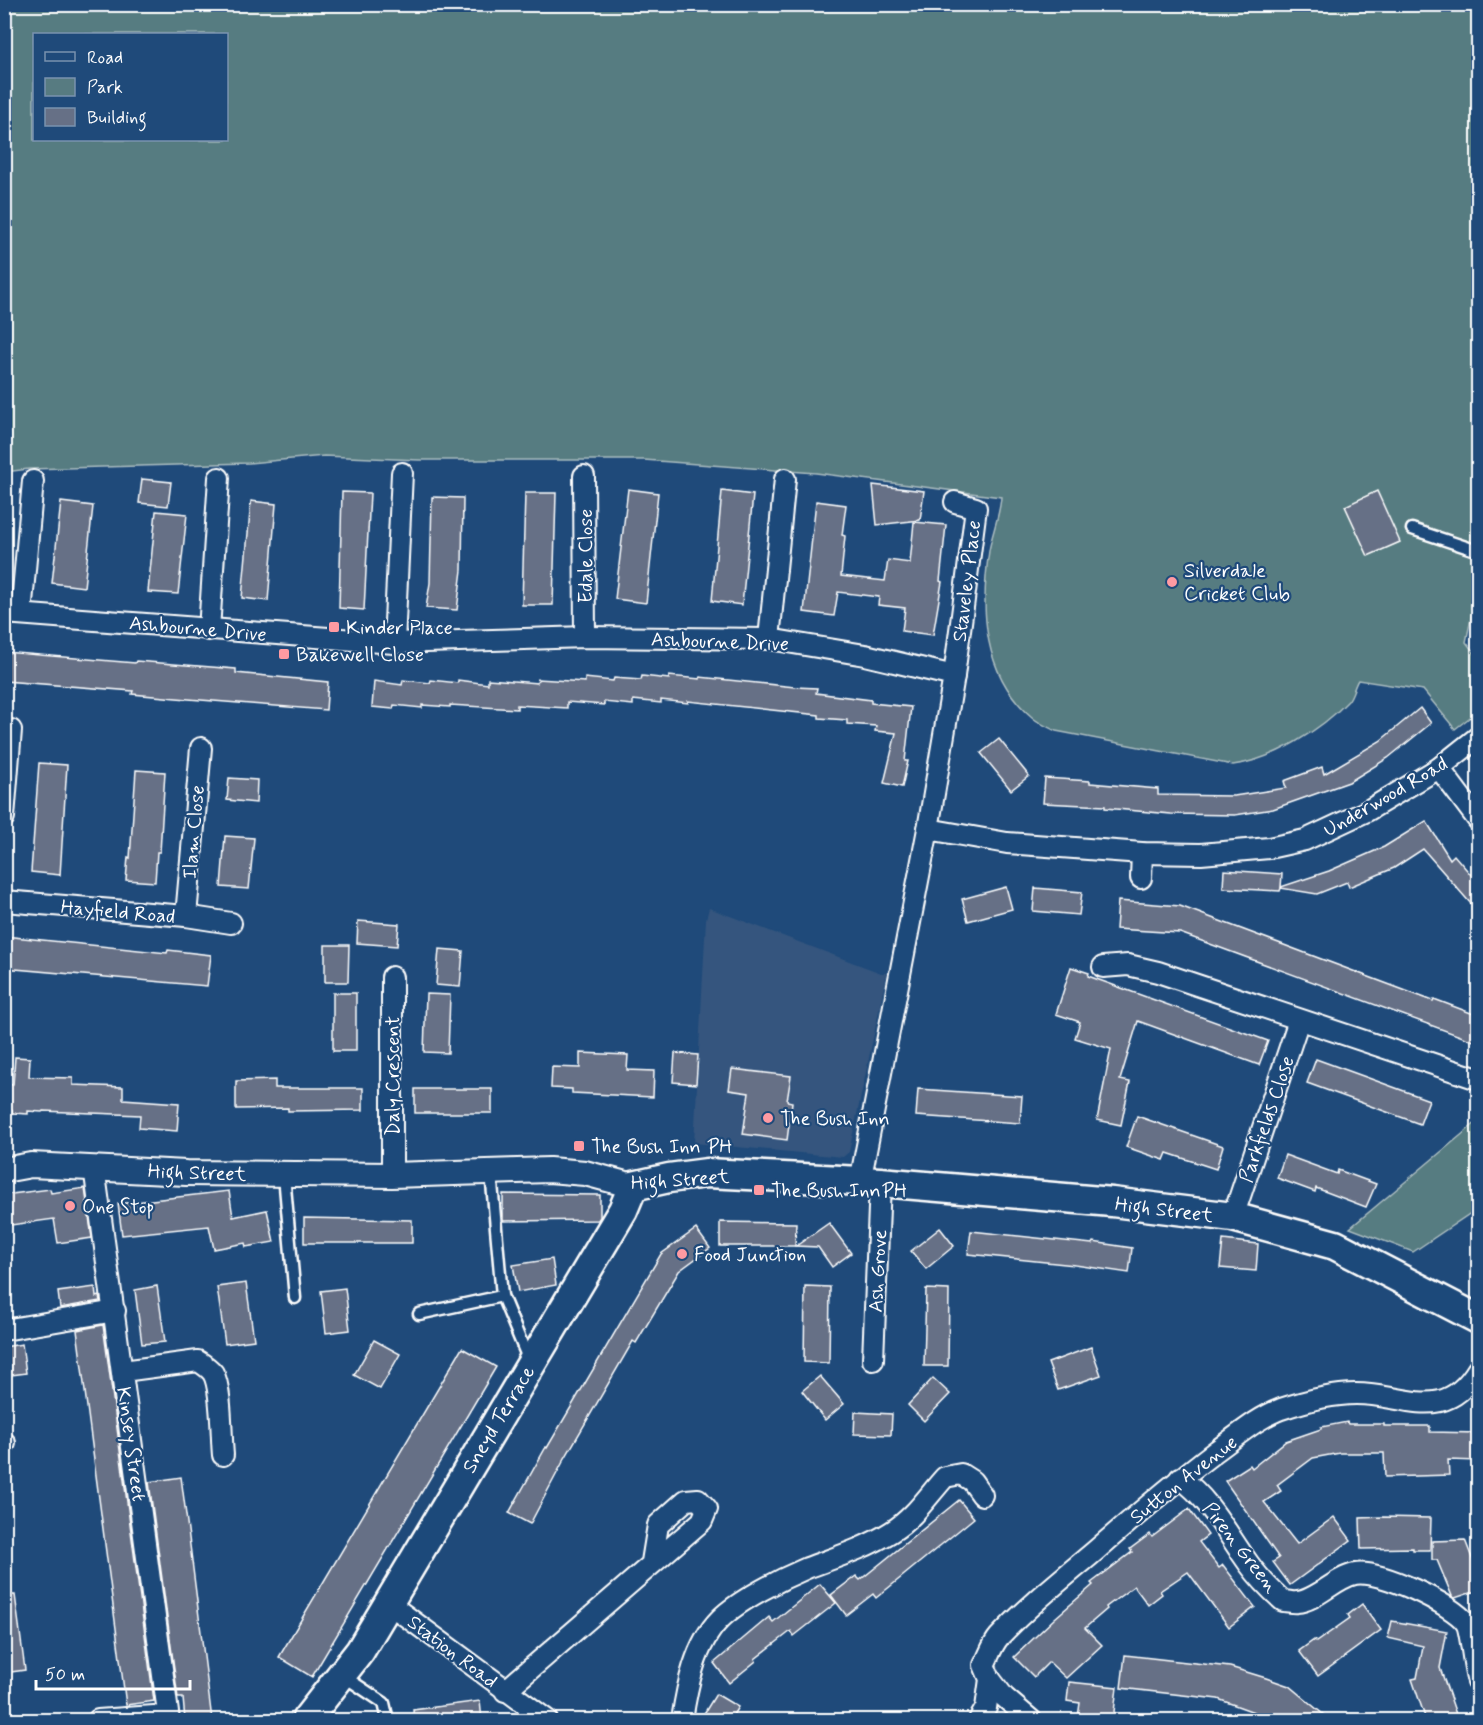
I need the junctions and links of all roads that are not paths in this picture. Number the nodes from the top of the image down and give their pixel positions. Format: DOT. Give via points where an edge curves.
graph roads {
  1 [pos="402,473"];
  2 [pos="584,476"];
  3 [pos="219,478"];
  4 [pos="784,479"];
  5 [pos="33,481"];
  6 [pos="955,502"];
  7 [pos="1412,529"];
  8 [pos="1479,551"];
  9 [pos="13,613"];
  10 [pos="209,630"];
  11 [pos="585,637"];
  12 [pos="770,639"];
  13 [pos="394,643"];
  14 [pos="954,676"];
  15 [pos="11,730"];
  16 [pos="1479,737"];
  17 [pos="201,748"];
  18 [pos="1438,768"];
  19 [pos="4,817"];
  20 [pos="1479,820"];
  21 [pos="928,829"];
  22 [pos="1142,853"];
  23 [pos="1141,878"];
  24 [pos="4,901"];
  25 [pos="186,916"];
  26 [pos="231,922"];
  27 [pos="1102,967"];
  28 [pos="392,977"];
  29 [pos="1299,1020"];
  30 [pos="1479,1079"];
  31 [pos="94,1167"];
  32 [pos="4,1170"];
  33 [pos="491,1172"];
  34 [pos="284,1175"];
  35 [pos="392,1175"];
  36 [pos="870,1182"];
  37 [pos="633,1186"];
  38 [pos="1233,1217"];
  39 [pos="502,1296"];
  40 [pos="295,1298"];
  41 [pos="115,1311"];
  42 [pos="419,1314"];
  43 [pos="1479,1319"];
  44 [pos="4,1330"];
  45 [pos="873,1360"];
  46 [pos="531,1364"];
  47 [pos="1479,1369"];
  48 [pos="123,1371"];
  49 [pos="223,1455"];
  50 [pos="1180,1478"];
  51 [pos="982,1495"];
  52 [pos="652,1562"];
  53 [pos="388,1603"];
  54 [pos="1472,1620"];
  55 [pos="341,1675"];
  56 [pos="990,1679"];
  57 [pos="1479,1681"];
  58 [pos="506,1691"];
  59 [pos="98,1720"];
  60 [pos="158,1720"];
  61 [pos="169,1720"];
  62 [pos="306,1720"];
  63 [pos="388,1720"];
  64 [pos="547,1720"];
  65 [pos="682,1720"];
  66 [pos="979,1720"];
  67 [pos="1031,1720"];
  1 -- 13 [label="street"];
  2 -- 11 [label="street, Edale Close"];
  3 -- 10 [label="street"];
  4 -- 12 [label="street"];
  5 -- 9 [label="street"];
  6 -- 14 [label="street, Staveley Place" via="976,508"];
  7 -- 8 [label="lane"];
  9 -- 10 [label="street, Ashbourne Drive"];
  10 -- 13 [label="street, Ashbourne Drive"];
  11 -- 12 [label="street, Ashbourne Drive"];
  11 -- 13 [label="street, Ashbourne Drive"];
  12 -- 14 [label="street, Ashbourne Drive" via="865,655"];
  14 -- 21 [label="street"];
  15 -- 19 [label="street"];
  16 -- 18 [label="street, Underwood Road"];
  17 -- 25 [label="street, Ilam Close"];
  18 -- 20 [label="street"];
  18 -- 22 [label="street, Underwood Road" via="1367,811 1305,840 1269,848 1201,854"];
  21 -- 22 [label="street, Underwood Road" via="1007,843"];
  21 -- 36 [label="street"];
  22 -- 23 [label="street"];
  24 -- 25 [label="street, Hayfield Road"];
  25 -- 26 [label="street, Hayfield Road"];
  27 -- 29 [label="street" via="1128,965 1158,972"];
  28 -- 35 [label="street, Daly Crescent"];
  29 -- 30 [label="street"];
  29 -- 38 [label="street, Parkfields Close"];
  31 -- 32 [label="street, High Street" via="31,1165"];
  31 -- 34 [label="street, High Street"];
  31 -- 41 [label="street, Kinsey Street"];
  33 -- 35 [label="street, High Street"];
  33 -- 37 [label="street, High Street" via="585,1173"];
  33 -- 39 [label="lane"];
  34 -- 35 [label="street, High Street"];
  34 -- 40 [label="lane"];
  36 -- 37 [label="main road, High Street" via="707,1173"];
  36 -- 38 [label="main road, High Street" via="1112,1202"];
  36 -- 45 [label="street, Ash Grove"];
  37 -- 46 [label="main road, Sneyd Terrace" via="623,1210"];
  38 -- 43 [label="main road, High Street" via="1335,1245"];
  39 -- 42 [label="lane"];
  39 -- 46 [label="lane"];
  41 -- 44 [label="street"];
  41 -- 48 [label="street, Kinsey Street"];
  46 -- 53 [label="main road, Sneyd Terrace"];
  47 -- 50 [label="street, Sutton Avenue" via="1462,1389 1440,1402 1428,1404 1356,1394 1278,1410"];
  48 -- 49 [label="street" via="198,1361 205,1365 219,1387"];
  48 -- 61 [label="street, Kinsey Street"];
  50 -- 54 [label="street, Piren Green" via="1196,1490 1250,1566 1283,1601 1299,1602 1356,1574 1376,1576 1397,1581"];
  50 -- 56 [label="street, Sutton Avenue" via="997,1639 984,1665"];
  51 -- 65 [label="street" via="961,1474 945,1477 920,1509 868,1546 804,1569 737,1606 709,1634 688,1684"];
  52 -- 58 [label="street"];
  53 -- 55 [label="main road, Sneyd Terrace"];
  53 -- 58 [label="street, Station Road"];
  54 -- 57 [label="street, Piren Green" via="1474,1670"];
  55 -- 62 [label="main road, Sneyd Terrace"];
  55 -- 63 [label="lane" via="384,1703"];
  56 -- 66 [label="street, Sutton Avenue" via="986,1708"];
  56 -- 67 [label="street"];
  58 -- 64 [label="street, Station Road"];
  59 -- 60 [label="street" via="154,1716"];
}
